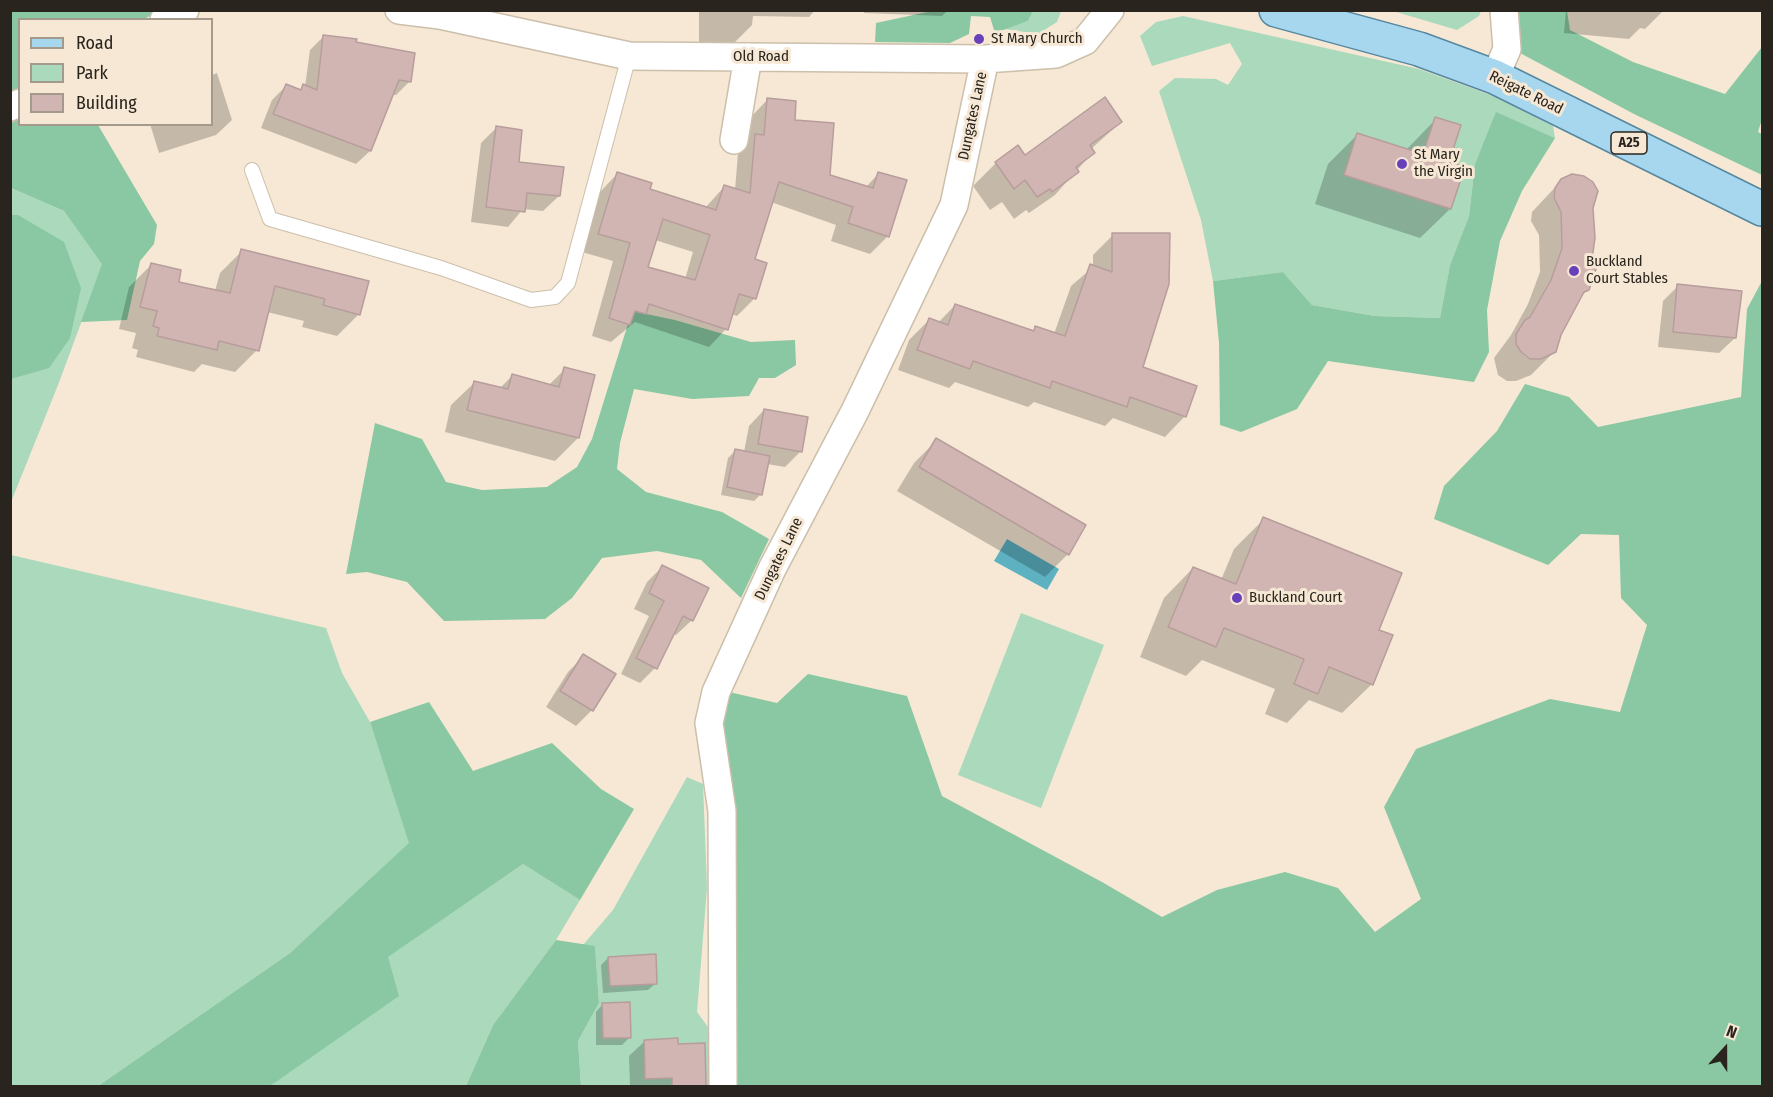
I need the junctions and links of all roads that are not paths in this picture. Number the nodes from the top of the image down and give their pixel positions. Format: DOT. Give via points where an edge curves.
graph roads {
  1 [pos="185,10"];
  2 [pos="399,10"];
  3 [pos="1110,10"];
  4 [pos="1276,10"];
  5 [pos="1504,10"];
  6 [pos="168,18"];
  7 [pos="628,56"];
  8 [pos="748,57"];
  9 [pos="985,59"];
  10 [pos="1495,77"];
  11 [pos="734,140"];
  12 [pos="252,170"];
  13 [pos="1762,209"];
  14 [pos="723,1086"];
  1 -- 6 [label="street"];
  2 -- 7 [label="street, Old Road" via="440,15"];
  3 -- 9 [label="street, Old Road" via="1085,41 1056,54"];
  4 -- 10 [label="main road, Reigate Road / A25" via="1419,49"];
  5 -- 10 [label="street" via="1507,49"];
  7 -- 8 [label="street, Old Road"];
  7 -- 12 [label="lane" via="568,283 555,297 531,300 441,268 270,219"];
  8 -- 9 [label="street, Old Road"];
  8 -- 11 [label="street"];
  9 -- 14 [label="street, Dungates Lane" via="954,205 855,411 772,569 716,692 709,723 722,811"];
  10 -- 13 [label="main road, Reigate Road / A25"];
}
